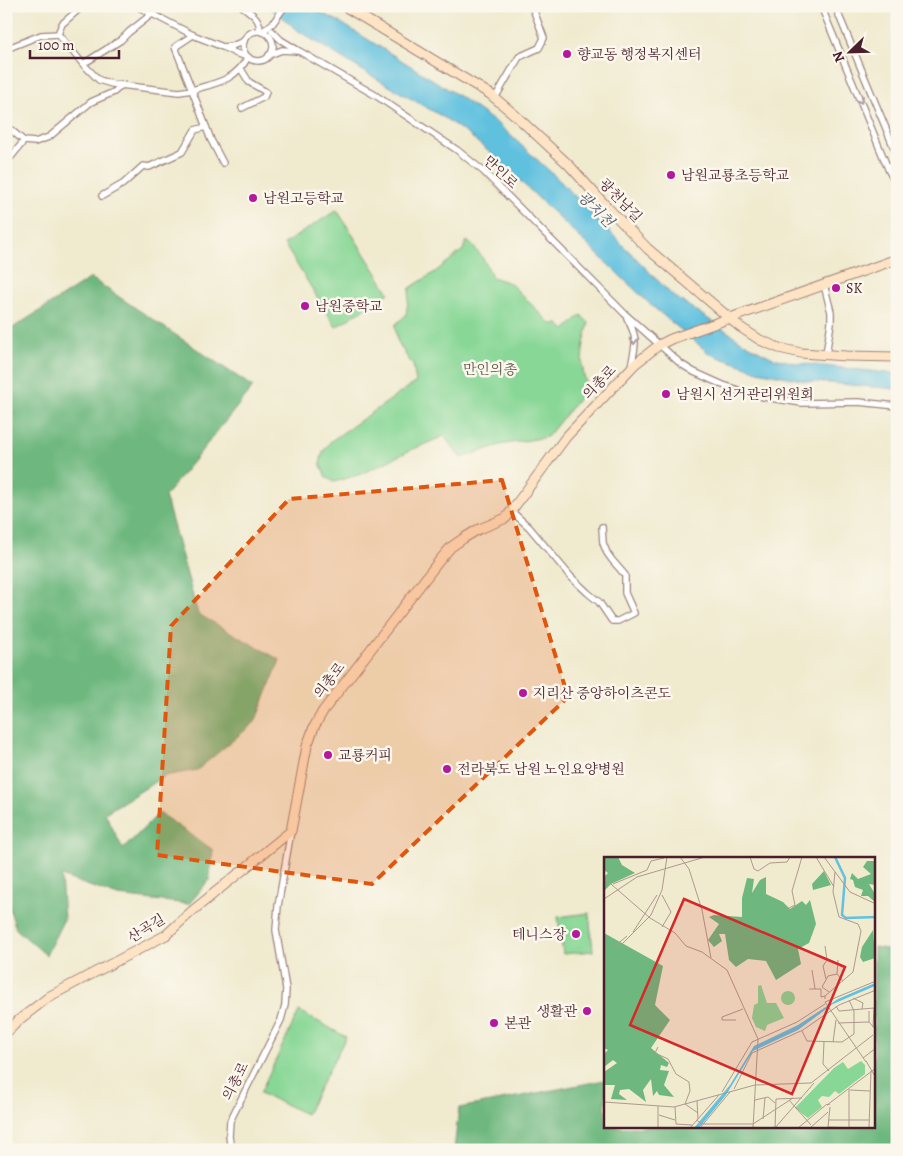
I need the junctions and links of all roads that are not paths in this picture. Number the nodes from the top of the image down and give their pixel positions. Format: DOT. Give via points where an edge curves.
graph roads {
  1 [pos="80,6"];
  2 [pos="137,6"];
  3 [pos="242,6"];
  4 [pos="285,6"];
  5 [pos="344,6"];
  6 [pos="532,6"];
  7 [pos="821,6"];
  8 [pos="835,6"];
  9 [pos="152,14"];
  10 [pos="273,23"];
  11 [pos="259,32"];
  12 [pos="58,34"];
  13 [pos="193,35"];
  14 [pos="271,36"];
  15 [pos="244,41"];
  16 [pos="222,47"];
  17 [pos="6,49"];
  18 [pos="299,51"];
  19 [pos="269,55"];
  20 [pos="248,57"];
  21 [pos="83,64"];
  22 [pos="241,69"];
  23 [pos="122,85"];
  24 [pos="192,90"];
  25 [pos="495,98"];
  26 [pos="242,108"];
  27 [pos="206,127"];
  28 [pos="6,129"];
  29 [pos="24,141"];
  30 [pos="897,155"];
  31 [pos="6,163"];
  32 [pos="223,164"];
  33 [pos="897,185"];
  34 [pos="102,196"];
  35 [pos="897,259"];
  36 [pos="824,285"];
  37 [pos="625,314"];
  38 [pos="727,319"];
  39 [pos="659,345"];
  40 [pos="826,354"];
  41 [pos="897,357"];
  42 [pos="630,369"];
  43 [pos="897,406"];
  44 [pos="511,511"];
  45 [pos="602,527"];
  46 [pos="291,831"];
  47 [pos="6,1033"];
  48 [pos="231,1150"];
  1 -- 12 [label="street" via="62,24"];
  2 -- 9 [label="street"];
  3 -- 11 [label="street" via="252,14"];
  4 -- 10 [label="street"];
  5 -- 25 [label="street, 광천남길"];
  6 -- 25 [label="street" via="544,38 539,48 519,57"];
  7 -- 33 [label="street, one-way"];
  8 -- 30 [label="street"];
  9 -- 13 [label="street"];
  9 -- 21 [label="street" via="121,40"];
  10 -- 11 [label="street"];
  10 -- 14 [label="street"];
  11 -- 14 [label="street"];
  11 -- 15 [label="street" via="249,34"];
  12 -- 17 [label="street" via="41,35"];
  12 -- 21 [label="street"];
  13 -- 16 [label="street"];
  13 -- 24 [label="street" via="174,47"];
  14 -- 18 [label="street, 만인로"];
  14 -- 19 [label="street"];
  15 -- 16 [label="street"];
  15 -- 20 [label="street" via="244,52"];
  16 -- 20 [label="street"];
  18 -- 19 [label="street" via="282,50"];
  18 -- 37 [label="street, 만인로" via="375,95 463,155 488,176"];
  19 -- 20 [label="street" via="259,61"];
  20 -- 22 [label="street"];
  21 -- 23 [label="street" via="98,80"];
  22 -- 24 [label="street" via="225,80"];
  22 -- 26 [label="street" via="249,82 266,92 264,97"];
  23 -- 24 [label="street" via="179,92"];
  23 -- 29 [label="street" via="91,102 49,137 36,142"];
  24 -- 27 [label="street"];
  25 -- 38 [label="street, 광천남길" via="570,165 648,250"];
  27 -- 32 [label="street"];
  27 -- 34 [label="street" via="195,130 182,152 149,167 143,166 123,184"];
  28 -- 29 [label="street"];
  29 -- 31 [label="street"];
  35 -- 36 [label="street"];
  36 -- 38 [label="street"];
  36 -- 40 [label="street" via="831,312"];
  37 -- 39 [label="street, 만인로"];
  37 -- 42 [label="street, one-way" via="636,338"];
  38 -- 39 [label="street, 의총로"];
  38 -- 40 [label="street, 광천남길" via="779,348"];
  39 -- 42 [label="street, 의총로"];
  39 -- 43 [label="street, 만인로" via="694,372 744,392 802,403 858,402"];
  40 -- 41 [label="street, 광천남길"];
  42 -- 44 [label="street, 의총로" via="566,437"];
  44 -- 45 [label="street" via="529,527 571,577 599,602 612,622 634,613 625,593 625,575 603,543"];
  44 -- 46 [label="street, 의총로" via="506,518 477,530 451,547 323,711 307,746"];
  46 -- 47 [label="street, 산곡길" via="166,935 50,996"];
  46 -- 48 [label="street, 의총로" via="276,930 286,989 284,1005 281,1020 230,1121"];
}
